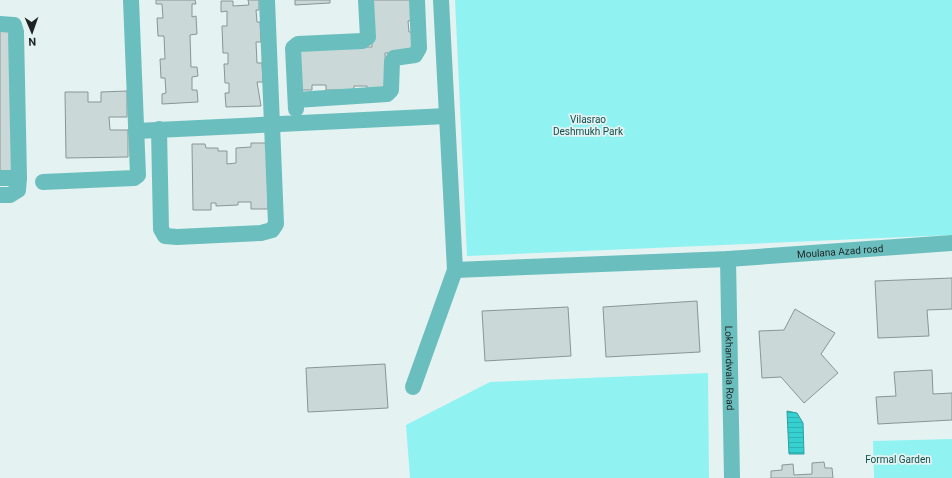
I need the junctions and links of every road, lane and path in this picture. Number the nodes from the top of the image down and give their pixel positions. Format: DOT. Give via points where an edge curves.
graph roads {
  1 [pos="131,0"];
  2 [pos="267,0"];
  3 [pos="366,0"];
  4 [pos="417,0"];
  5 [pos="441,0"];
  6 [pos="0,24"];
  7 [pos="296,100"];
  8 [pos="447,116"];
  9 [pos="297,123"];
  10 [pos="273,124"];
  11 [pos="159,129"];
  12 [pos="136,131"];
  13 [pos="0,178"];
  14 [pos="19,178"];
  15 [pos="43,182"];
  16 [pos="0,195"];
  17 [pos="952,243"];
  18 [pos="728,259"];
  19 [pos="455,270"];
  20 [pos="412,387"];
  21 [pos="732,478"];
  1 -- 12 [label="street"];
  2 -- 10 [label="street"];
  3 -- 7 [label="street" via="368,37 362,41 298,44 293,48"];
  4 -- 7 [label="street" via="420,48 415,55 394,58 391,90 387,94"];
  5 -- 8 [label="street"];
  6 -- 14 [label="street" via="14,25 16,32"];
  7 -- 9 [label="street"];
  8 -- 9 [label="street"];
  8 -- 19 [label="street"];
  9 -- 10 [label="street"];
  10 -- 11 [label="street"];
  10 -- 11 [label="street" via="276,224 272,230 261,233 177,237 165,236 161,230"];
  11 -- 12 [label="street"];
  12 -- 15 [label="street" via="138,175 134,178"];
  13 -- 14 [label="street"];
  14 -- 16 [label="street" via="18,190 10,195"];
  17 -- 18 [label="street, Moulana Azad road"];
  18 -- 19 [label="street, Moulana Azad road"];
  18 -- 21 [label="street, Lokhandwala Road"];
  19 -- 20 [label="street"];
}
